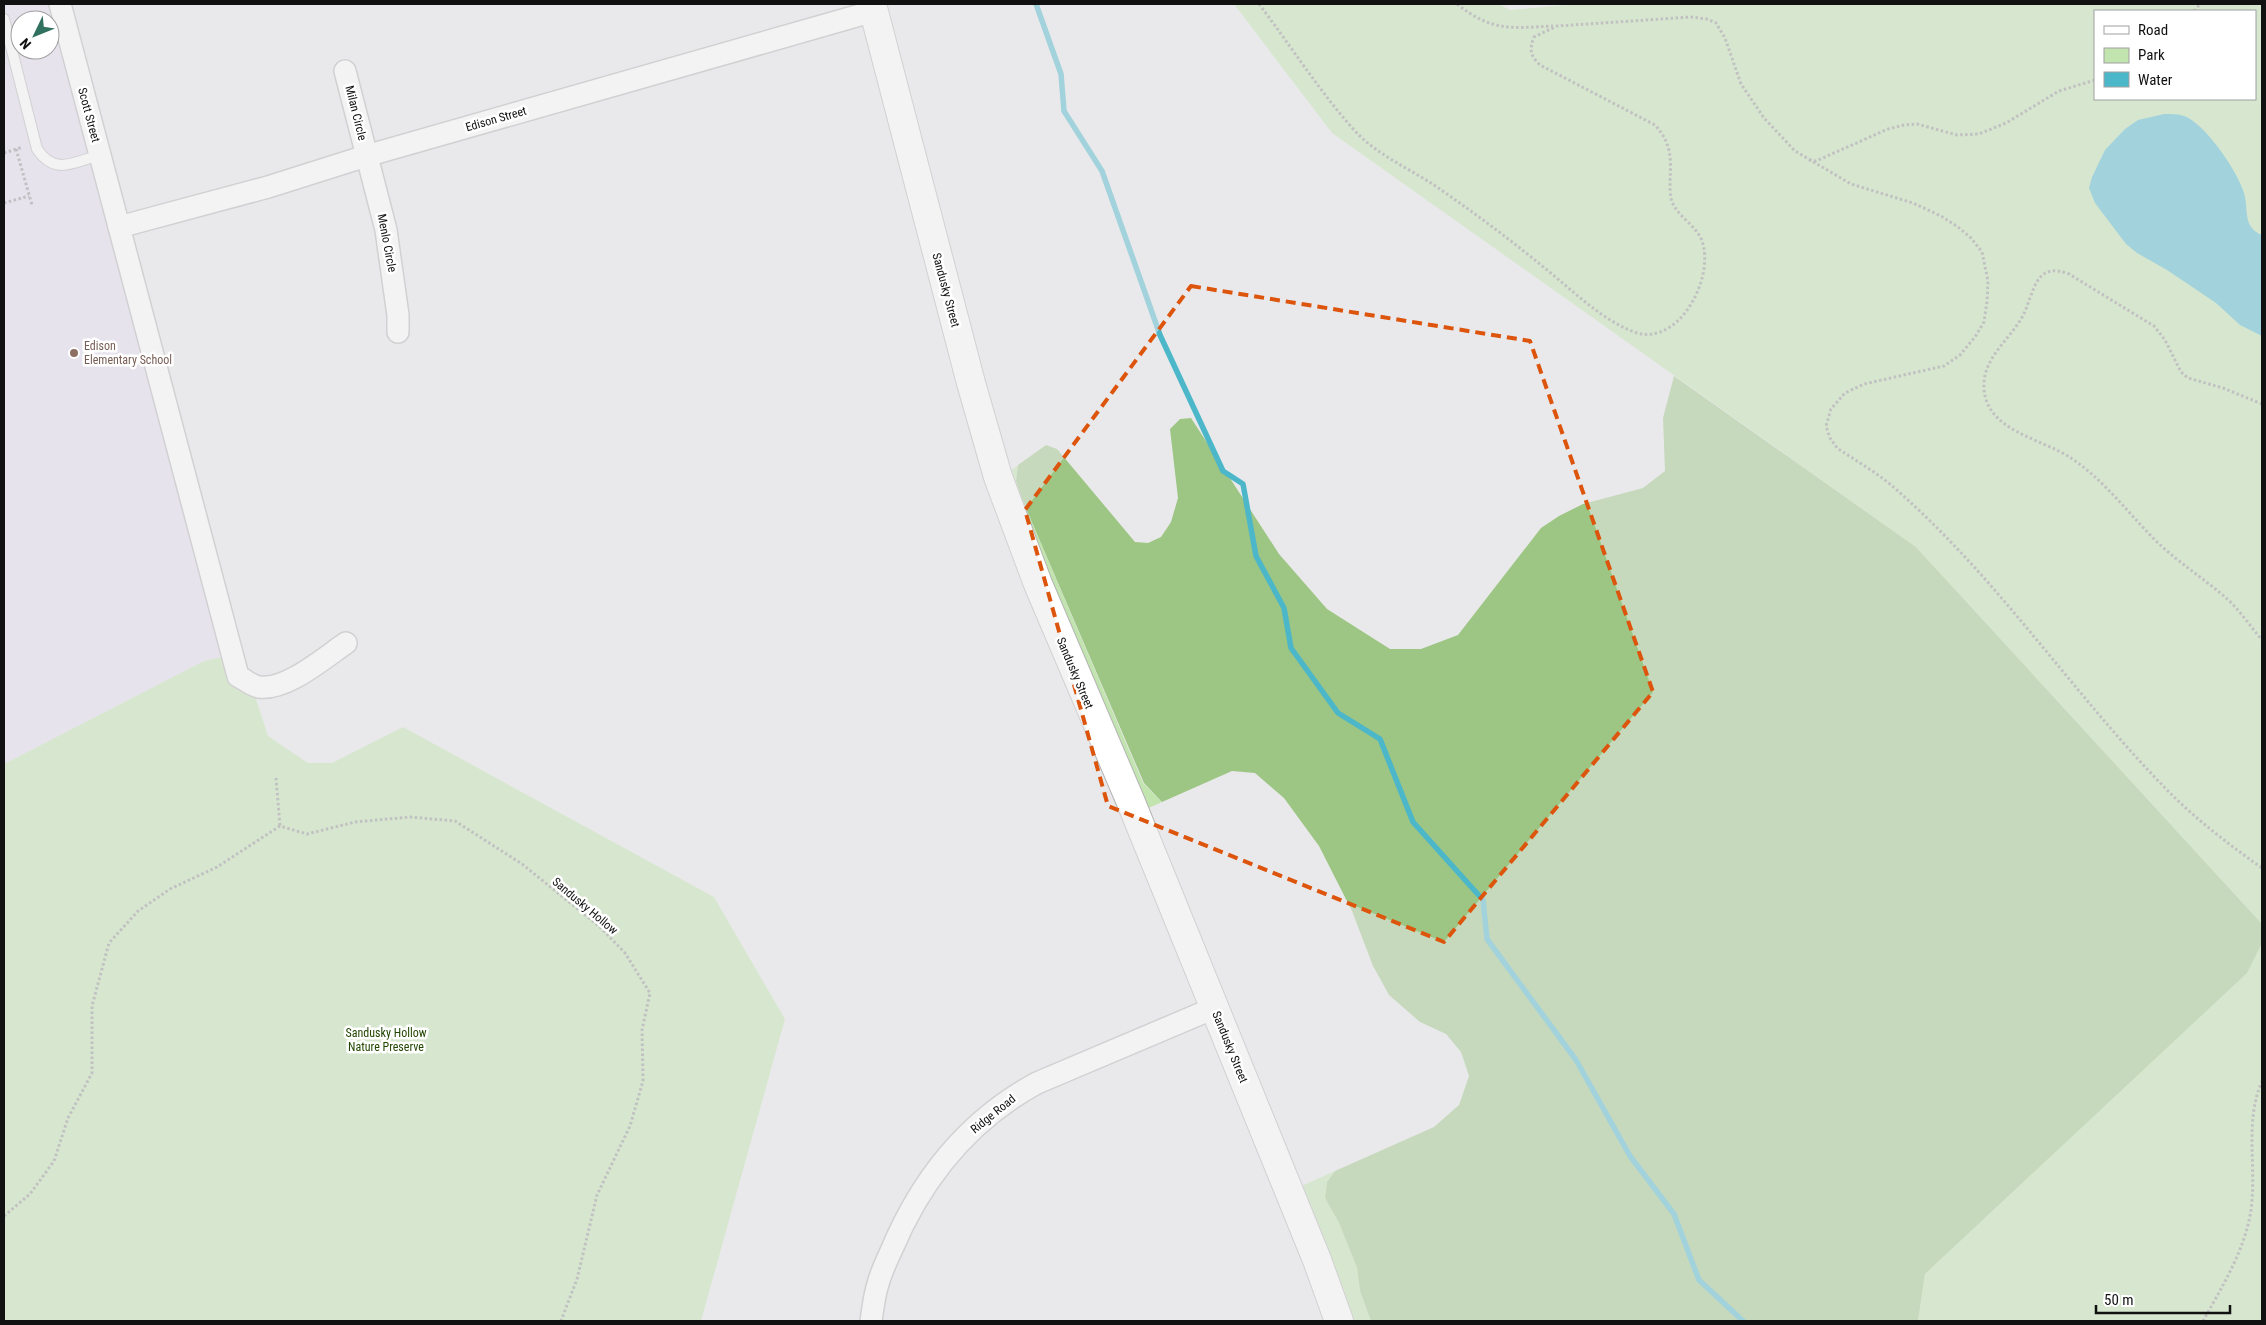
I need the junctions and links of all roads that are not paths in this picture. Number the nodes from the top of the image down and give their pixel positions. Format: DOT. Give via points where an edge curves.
graph roads {
  1 [pos="60,4"];
  2 [pos="873,7"];
  3 [pos="4,19"];
  4 [pos="345,70"];
  5 [pos="100,155"];
  6 [pos="366,156"];
  7 [pos="119,227"];
  8 [pos="398,332"];
  9 [pos="346,643"];
  10 [pos="1214,1008"];
  11 [pos="871,1321"];
  12 [pos="1339,1321"];
  1 -- 5 [label="street, Scott Street"];
  2 -- 6 [label="street, Edison Street"];
  2 -- 10 [label="main road, Sandusky Street" via="970,383 998,477 1038,584"];
  3 -- 5 [label="lane" via="37,149 44,158 59,166"];
  4 -- 6 [label="street, Milan Circle"];
  5 -- 7 [label="street, Scott Street"];
  6 -- 7 [label="street, Edison Street" via="268,187"];
  6 -- 8 [label="street, Menlo Circle" via="386,230"];
  7 -- 9 [label="street, Scott Street" via="238,676 256,687 270,688 306,670"];
  10 -- 11 [label="street, Ridge Road" via="1037,1083 989,1114 963,1138 919,1193 878,1283"];
  10 -- 12 [label="main road, Sandusky Street"];
}
